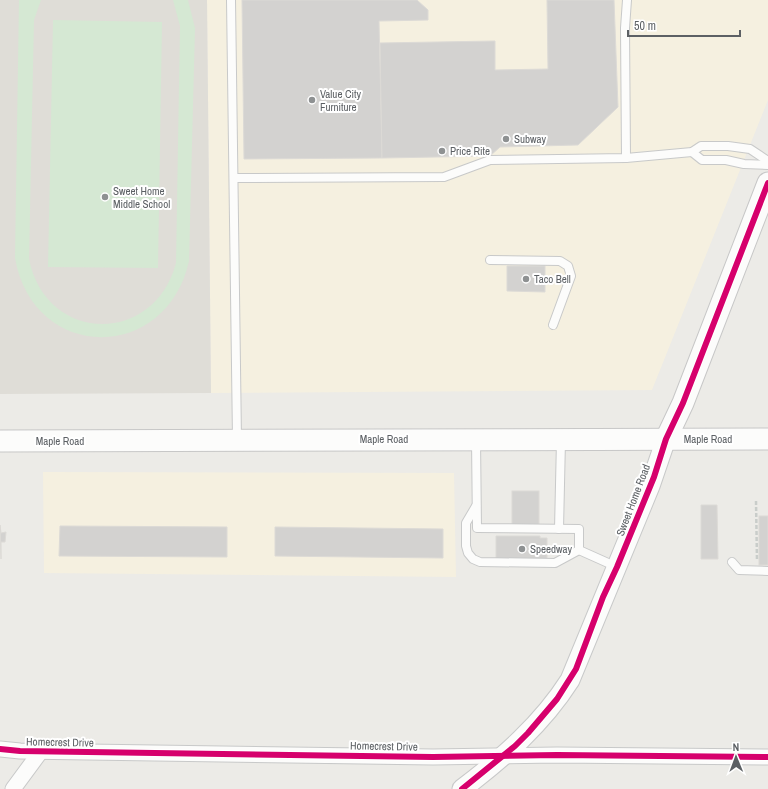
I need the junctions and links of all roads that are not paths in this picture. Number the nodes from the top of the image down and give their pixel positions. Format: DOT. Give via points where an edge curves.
graph roads {
  1 [pos="231,0"];
  2 [pos="627,0"];
  3 [pos="692,152"];
  4 [pos="626,158"];
  5 [pos="768,161"];
  6 [pos="768,165"];
  7 [pos="234,178"];
  8 [pos="768,183"];
  9 [pos="490,260"];
  10 [pos="553,325"];
  11 [pos="768,438"];
  12 [pos="476,439"];
  13 [pos="560,439"];
  14 [pos="666,439"];
  15 [pos="237,440"];
  16 [pos="0,441"];
  17 [pos="476,506"];
  18 [pos="559,529"];
  19 [pos="579,550"];
  20 [pos="732,562"];
  21 [pos="617,567"];
  22 [pos="768,571"];
  23 [pos="0,749"];
  24 [pos="41,751"];
  25 [pos="503,756"];
  26 [pos="768,757"];
  27 [pos="13,789"];
  28 [pos="462,789"];
  1 -- 7 [label="lane"];
  2 -- 4 [label="lane"];
  3 -- 4 [label="lane"];
  3 -- 5 [label="lane" via="702,146 728,146 750,149"];
  3 -- 6 [label="lane" via="702,160"];
  4 -- 7 [label="lane" via="490,160 444,177"];
  7 -- 15 [label="lane"];
  8 -- 14 [label="main road, Sweet Home Road" via="683,403"];
  9 -- 10 [label="lane" via="560,261 568,266 571,276"];
  11 -- 14 [label="main road, Maple Road"];
  12 -- 13 [label="main road, Maple Road"];
  12 -- 15 [label="main road, Maple Road"];
  12 -- 17 [label="lane"];
  13 -- 14 [label="main road, Maple Road"];
  13 -- 18 [label="lane"];
  14 -- 21 [label="street, Sweet Home Road" via="654,477"];
  15 -- 16 [label="main road, Maple Road"];
  17 -- 18 [label="lane" via="476,528"];
  17 -- 19 [label="lane" via="466,523 466,546 473,559 480,562 555,563"];
  18 -- 19 [label="lane" via="579,529"];
  19 -- 21 [label="lane"];
  20 -- 22 [label="lane" via="739,570"];
  21 -- 25 [label="street, Sweet Home Road" via="570,680 547,712"];
  23 -- 24 [label="street, Homecrest Drive"];
  24 -- 25 [label="street, Homecrest Drive"];
  24 -- 27 [label="street"];
  25 -- 26 [label="street, Homecrest Drive"];
  25 -- 28 [label="street, Sweet Home Road"];
}
